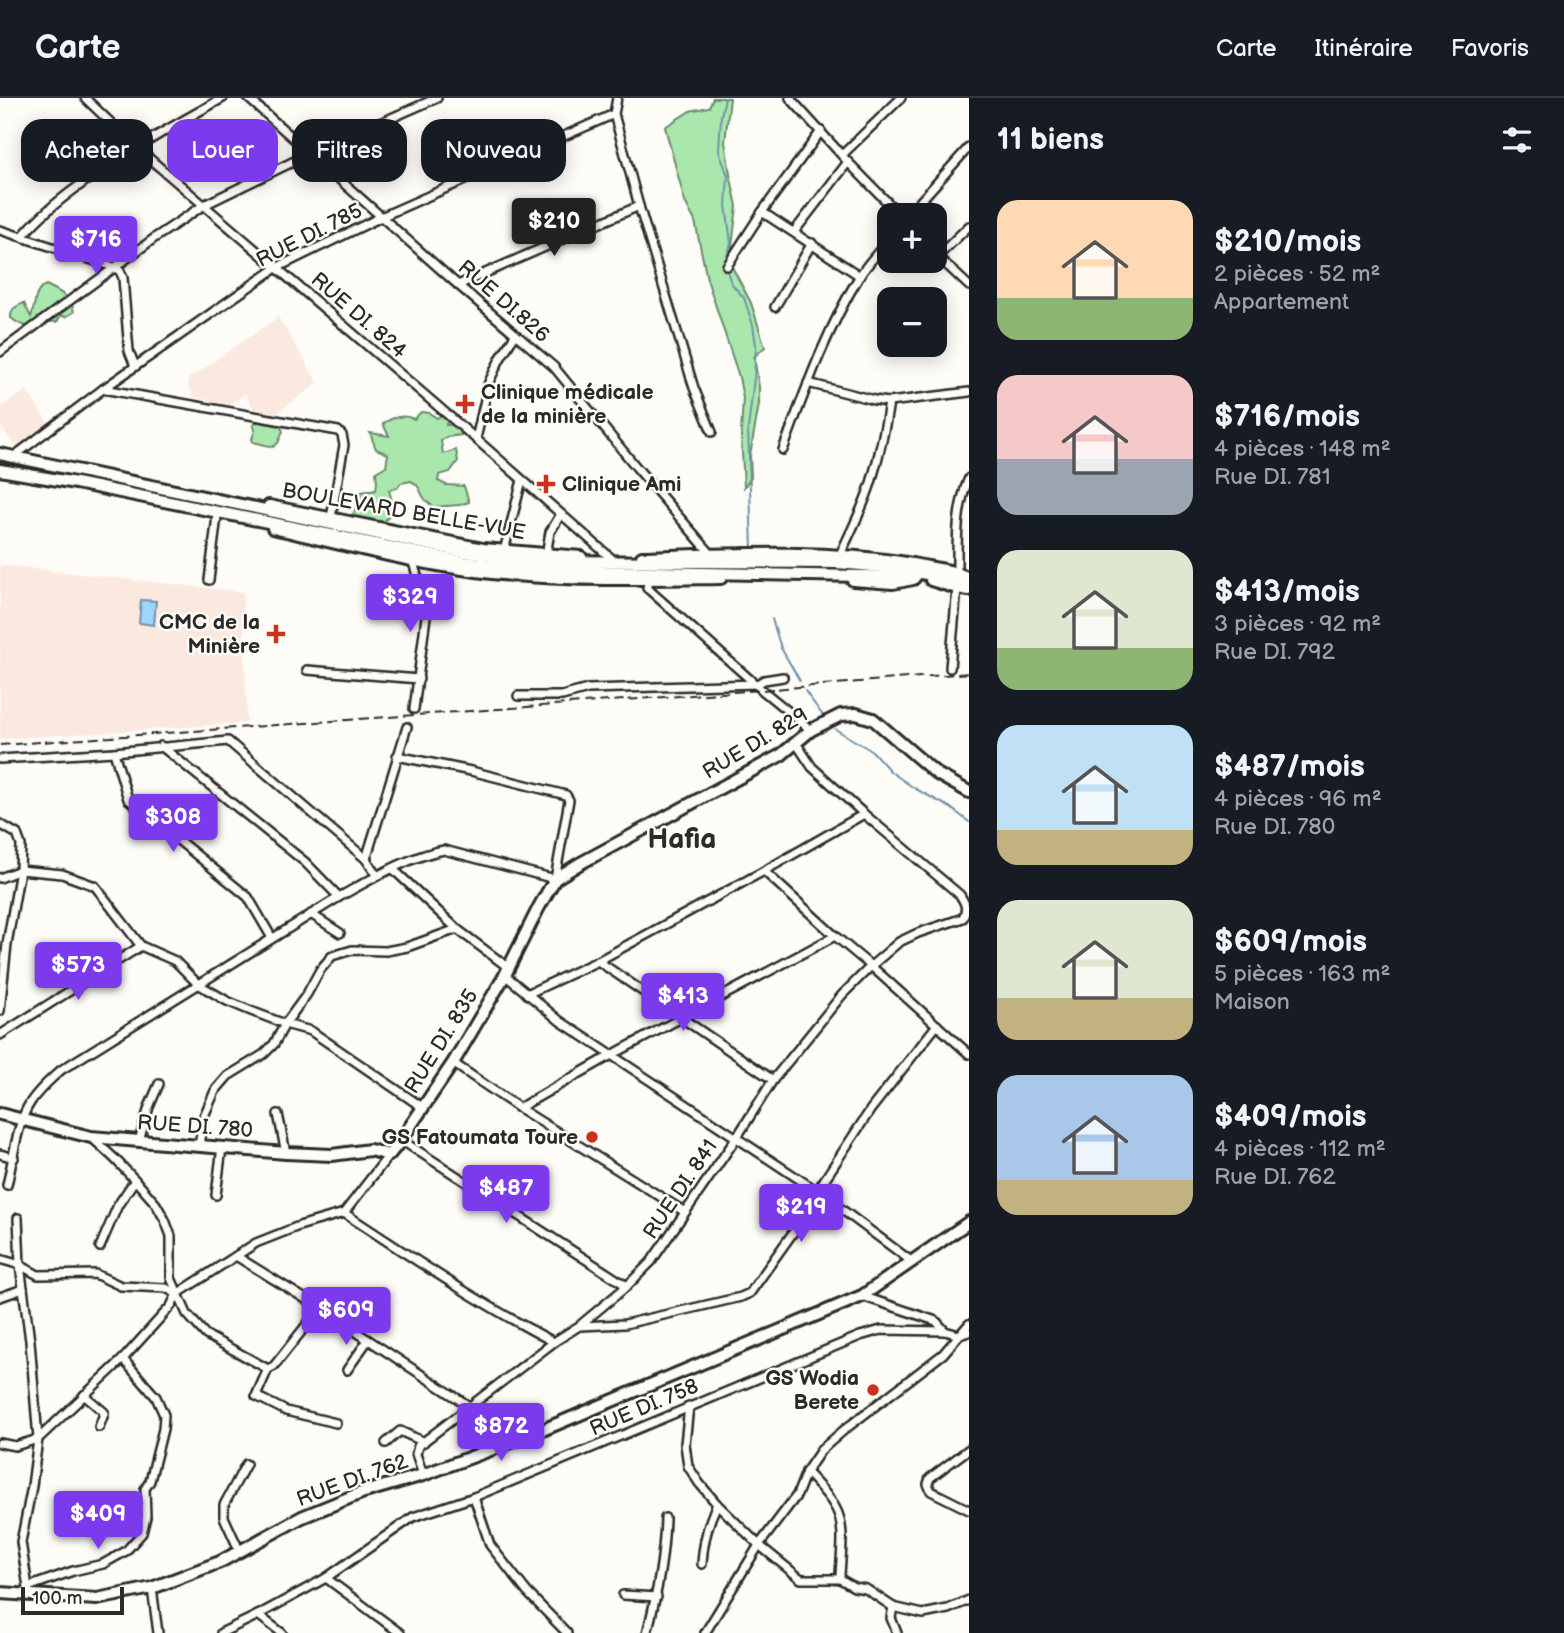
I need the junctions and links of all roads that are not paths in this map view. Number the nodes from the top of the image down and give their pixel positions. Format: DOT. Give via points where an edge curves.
graph roads {
  1 [pos="85,98"];
  2 [pos="223,98"];
  3 [pos="248,98"];
  4 [pos="437,98"];
  5 [pos="617,98"];
  6 [pos="901,98"];
  7 [pos="795,100"];
  8 [pos="614,114"];
  9 [pos="107,119"];
  10 [pos="389,119"];
  11 [pos="821,131"];
  12 [pos="292,136"];
  13 [pos="153,137"];
  14 [pos="969,147"];
  15 [pos="842,155"];
  16 [pos="153,162"];
  17 [pos="292,162"];
  18 [pos="848,162"];
  19 [pos="84,182"];
  20 [pos="343,182"];
  21 [pos="888,203"];
  22 [pos="919,203"];
  23 [pos="204,205"];
  24 [pos="639,206"];
  25 [pos="762,212"];
  26 [pos="381,217"];
  27 [pos="969,226"];
  28 [pos="0,230"];
  29 [pos="794,232"];
  30 [pos="22,237"];
  31 [pos="812,243"];
  32 [pos="947,245"];
  33 [pos="877,254"];
  34 [pos="947,265"];
  35 [pos="727,266"];
  36 [pos="114,267"];
  37 [pos="276,268"];
  38 [pos="860,276"];
  39 [pos="458,285"];
  40 [pos="969,286"];
  41 [pos="775,307"];
  42 [pos="515,335"];
  43 [pos="0,340"];
  44 [pos="9,345"];
  45 [pos="0,352"];
  46 [pos="135,366"];
  47 [pos="808,383"];
  48 [pos="103,389"];
  49 [pos="969,392"];
  50 [pos="889,402"];
  51 [pos="712,432"];
  52 [pos="476,439"];
  53 [pos="783,450"];
  54 [pos="0,454"];
  55 [pos="13,457"];
  56 [pos="0,470"];
  57 [pos="78,471"];
  58 [pos="969,478"];
  59 [pos="522,480"];
  60 [pos="73,483"];
  61 [pos="561,513"];
  62 [pos="217,516"];
  63 [pos="331,518"];
  64 [pos="504,551"];
  65 [pos="711,554"];
  66 [pos="546,555"];
  67 [pos="840,555"];
  68 [pos="611,558"];
  69 [pos="412,559"];
  70 [pos="957,572"];
  71 [pos="922,578"];
  72 [pos="649,579"];
  73 [pos="209,580"];
  74 [pos="969,580"];
  75 [pos="963,589"];
  76 [pos="950,668"];
  77 [pos="307,670"];
  78 [pos="783,677"];
  79 [pos="419,679"];
  80 [pos="757,684"];
  81 [pos="519,696"];
  82 [pos="414,709"];
  83 [pos="407,727"];
  84 [pos="811,730"];
  85 [pos="796,743"];
  86 [pos="161,746"];
  87 [pos="114,752"];
  88 [pos="397,756"];
  89 [pos="0,759"];
  90 [pos="969,792"];
  91 [pos="864,814"];
  92 [pos="0,824"];
  93 [pos="366,859"];
  94 [pos="393,869"];
  95 [pos="20,870"];
  96 [pos="764,871"];
  97 [pos="377,876"];
  98 [pos="0,878"];
  99 [pos="555,879"];
  100 [pos="339,897"];
  101 [pos="311,914"];
  102 [pos="965,915"];
  103 [pos="969,927"];
  104 [pos="457,929"];
  105 [pos="340,933"];
  106 [pos="835,936"];
  107 [pos="272,938"];
  108 [pos="141,946"];
  109 [pos="598,961"];
  110 [pos="872,966"];
  111 [pos="507,972"];
  112 [pos="198,984"];
  113 [pos="527,994"];
  114 [pos="0,1011"];
  115 [pos="682,1018"];
  116 [pos="285,1024"];
  117 [pos="937,1025"];
  118 [pos="0,1035"];
  119 [pos="969,1054"];
  120 [pos="610,1056"];
  121 [pos="453,1063"];
  122 [pos="773,1080"];
  123 [pos="159,1084"];
  124 [pos="422,1107"];
  125 [pos="519,1108"];
  126 [pos="0,1114"];
  127 [pos="278,1114"];
  128 [pos="22,1121"];
  129 [pos="90,1137"];
  130 [pos="737,1137"];
  131 [pos="401,1140"];
  132 [pos="139,1141"];
  133 [pos="199,1145"];
  134 [pos="222,1147"];
  135 [pos="286,1153"];
  136 [pos="0,1154"];
  137 [pos="389,1155"];
  138 [pos="14,1158"];
  139 [pos="135,1180"];
  140 [pos="7,1185"];
  141 [pos="817,1191"];
  142 [pos="216,1195"];
  143 [pos="685,1212"];
  144 [pos="344,1213"];
  145 [pos="18,1218"];
  146 [pos="969,1222"];
  147 [pos="100,1247"];
  148 [pos="236,1256"];
  149 [pos="0,1259"];
  150 [pos="911,1261"];
  151 [pos="20,1265"];
  152 [pos="627,1286"];
  153 [pos="23,1289"];
  154 [pos="177,1294"];
  155 [pos="862,1296"];
  156 [pos="0,1297"];
  157 [pos="320,1308"];
  158 [pos="969,1324"];
  159 [pos="579,1326"];
  160 [pos="945,1331"];
  161 [pos="969,1332"];
  162 [pos="959,1335"];
  163 [pos="368,1340"];
  164 [pos="554,1342"];
  165 [pos="122,1359"];
  166 [pos="268,1369"];
  167 [pos="347,1370"];
  168 [pos="84,1395"];
  169 [pos="469,1406"];
  170 [pos="690,1406"];
  171 [pos="336,1423"];
  172 [pos="99,1427"];
  173 [pos="38,1439"];
  174 [pos="424,1442"];
  175 [pos="0,1443"];
  176 [pos="386,1443"];
  177 [pos="969,1448"];
  178 [pos="246,1464"];
  179 [pos="806,1472"];
  180 [pos="423,1475"];
  181 [pos="474,1497"];
  182 [pos="716,1504"];
  183 [pos="969,1510"];
  184 [pos="666,1518"];
  185 [pos="759,1545"];
  186 [pos="240,1552"];
  187 [pos="702,1564"];
  188 [pos="326,1578"];
  189 [pos="840,1579"];
  190 [pos="152,1588"];
  191 [pos="29,1590"];
  192 [pos="0,1593"];
  193 [pos="622,1595"];
  194 [pos="657,1597"];
  195 [pos="969,1600"];
  196 [pos="893,1607"];
  197 [pos="258,1615"];
  198 [pos="158,1633"];
  199 [pos="220,1633"];
  200 [pos="282,1633"];
  201 [pos="400,1633"];
  202 [pos="567,1633"];
  203 [pos="647,1633"];
  204 [pos="705,1633"];
  205 [pos="897,1633"];
  1 -- 9 [label="street, RUE DI. 824"];
  2 -- 13 [label="street"];
  3 -- 12 [label="street, RUE DI.826"];
  4 -- 10 [label="street"];
  5 -- 8 [label="street"];
  6 -- 15 [label="street"];
  7 -- 11 [label="street"];
  8 -- 24 [label="street"];
  8 -- 26 [label="street, RUE DI. 785"];
  11 -- 15 [label="street"];
  11 -- 25 [label="street"];
  14 -- 22 [label="street"];
  15 -- 18 [label="street"];
  16 -- 23 [label="street, RUE DI. 824"];
  17 -- 23 [label="street"];
  18 -- 21 [label="street"];
  18 -- 29 [label="street"];
  19 -- 30 [label="street"];
  20 -- 26 [label="street, RUE DI.826"];
  23 -- 36 [label="street"];
  23 -- 37 [label="street, RUE DI. 824"];
  24 -- 39 [label="street"];
  24 -- 51 [label="street" via="694,388"];
  25 -- 29 [label="street"];
  25 -- 35 [label="street"];
  26 -- 37 [label="street, RUE DI. 785"];
  26 -- 39 [label="street, RUE DI.826"];
  27 -- 32 [label="street"];
  28 -- 30 [label="street"];
  29 -- 31 [label="street"];
  30 -- 36 [label="street"];
  31 -- 38 [label="street"];
  31 -- 41 [label="street"];
  33 -- 38 [label="street"];
  34 -- 40 [label="street"];
  36 -- 44 [label="street"];
  36 -- 46 [label="street" via="123,278 129,351"];
  37 -- 46 [label="street, RUE DI. 785"];
  37 -- 52 [label="street, RUE DI. 824"];
  38 -- 47 [label="street"];
  39 -- 42 [label="street, RUE DI.826"];
  42 -- 52 [label="street" via="489,382"];
  42 -- 65 [label="street, RUE DI.826" via="554,367"];
  43 -- 44 [label="street"];
  44 -- 45 [label="street"];
  46 -- 48 [label="street, RUE DI. 785"];
  47 -- 50 [label="street"];
  47 -- 53 [label="street"];
  48 -- 55 [label="street, RUE DI. 785"];
  48 -- 63 [label="street" via="338,431 344,445"];
  49 -- 50 [label="street"];
  50 -- 67 [label="street" via="871,485"];
  52 -- 59 [label="street, RUE DI. 824"];
  54 -- 55 [label="street, BOULEVARD BELLE-VUE"];
  55 -- 57 [label="street, BOULEVARD BELLE-VUE"];
  56 -- 60 [label="street, BOULEVARD BELLE-VUE"];
  57 -- 60 [label="street"];
  57 -- 63 [label="street, BOULEVARD BELLE-VUE" via="111,473"];
  57 -- 74 [label="street, BOULEVARD BELLE-VUE" via="464,552 542,561 836,563"];
  58 -- 70 [label="street" via="957,532"];
  59 -- 61 [label="street, RUE DI. 824"];
  59 -- 64 [label="street"];
  60 -- 62 [label="street, BOULEVARD BELLE-VUE"];
  60 -- 71 [label="street, BOULEVARD BELLE-VUE" via="489,565"];
  61 -- 66 [label="street" via="550,532"];
  61 -- 68 [label="street, RUE DI. 824"];
  62 -- 69 [label="street, BOULEVARD BELLE-VUE"];
  62 -- 73 [label="street"];
  63 -- 64 [label="street, BOULEVARD BELLE-VUE"];
  64 -- 66 [label="street, BOULEVARD BELLE-VUE"];
  65 -- 67 [label="street, BOULEVARD BELLE-VUE"];
  65 -- 68 [label="street, BOULEVARD BELLE-VUE"];
  66 -- 68 [label="street, BOULEVARD BELLE-VUE"];
  67 -- 70 [label="street, BOULEVARD BELLE-VUE"];
  69 -- 72 [label="street, BOULEVARD BELLE-VUE" via="514,575"];
  69 -- 79 [label="street" via="427,610"];
  70 -- 74 [label="street, BOULEVARD BELLE-VUE"];
  71 -- 72 [label="street, BOULEVARD BELLE-VUE" via="892,583 820,578"];
  71 -- 75 [label="street, BOULEVARD BELLE-VUE"];
  72 -- 80 [label="street" via="647,588"];
  75 -- 76 [label="street"];
  77 -- 79 [label="street"];
  78 -- 80 [label="street"];
  79 -- 82 [label="street"];
  80 -- 81 [label="street"];
  80 -- 84 [label="street"];
  83 -- 88 [label="street"];
  84 -- 85 [label="street, RUE DI. 829"];
  84 -- 90 [label="street, RUE DI. 829" via="841,715 873,719 937,774"];
  85 -- 91 [label="street" via="812,767"];
  85 -- 99 [label="street, RUE DI. 829"];
  86 -- 87 [label="street"];
  86 -- 93 [label="street" via="228,741"];
  86 -- 100 [label="street" via="304,862"];
  87 -- 89 [label="street"];
  87 -- 107 [label="street" via="128,799 248,897"];
  88 -- 93 [label="street"];
  88 -- 99 [label="street" via="566,795 569,800"];
  91 -- 96 [label="street"];
  91 -- 102 [label="street" via="960,895"];
  92 -- 95 [label="street" via="17,834"];
  93 -- 97 [label="street"];
  94 -- 97 [label="street"];
  94 -- 99 [label="street" via="444,850"];
  94 -- 104 [label="street"];
  95 -- 98 [label="street"];
  95 -- 108 [label="street" via="62,874 95,886"];
  95 -- 114 [label="street"];
  96 -- 106 [label="street"];
  96 -- 109 [label="street"];
  97 -- 100 [label="street"];
  99 -- 111 [label="street, RUE DI. 835"];
  100 -- 101 [label="street"];
  101 -- 105 [label="street"];
  101 -- 107 [label="street"];
  102 -- 103 [label="street"];
  102 -- 110 [label="street, RUE DI. 841" via="908,937"];
  104 -- 111 [label="street"];
  104 -- 116 [label="street" via="407,947 352,950 332,957"];
  106 -- 110 [label="street"];
  106 -- 115 [label="street"];
  107 -- 112 [label="street"];
  108 -- 112 [label="street" via="175,961"];
  108 -- 118 [label="street"];
  109 -- 113 [label="street"];
  109 -- 115 [label="street"];
  110 -- 117 [label="street"];
  110 -- 122 [label="street, RUE DI. 841" via="842,995"];
  111 -- 113 [label="street"];
  111 -- 121 [label="street, RUE DI. 835"];
  112 -- 116 [label="street"];
  112 -- 128 [label="street" via="61,1070 29,1103"];
  113 -- 120 [label="street"];
  115 -- 120 [label="street"];
  115 -- 122 [label="street"];
  116 -- 124 [label="street" via="311,1031"];
  116 -- 133 [label="street" via="264,1054 228,1076 215,1091"];
  117 -- 119 [label="street"];
  117 -- 141 [label="street" via="871,1109"];
  120 -- 125 [label="street"];
  120 -- 130 [label="street"];
  121 -- 124 [label="street, RUE DI. 835"];
  121 -- 125 [label="street"];
  122 -- 130 [label="street, RUE DI. 841"];
  123 -- 132 [label="street"];
  124 -- 131 [label="street, RUE DI. 835"];
  125 -- 143 [label="street"];
  126 -- 128 [label="street, RUE DI. 780"];
  127 -- 135 [label="street"];
  128 -- 129 [label="street, RUE DI. 780"];
  128 -- 138 [label="street"];
  129 -- 132 [label="street, RUE DI. 780"];
  129 -- 139 [label="street"];
  130 -- 141 [label="street"];
  130 -- 143 [label="street, RUE DI. 841"];
  131 -- 137 [label="street, RUE DI. 835"];
  131 -- 152 [label="street"];
  132 -- 133 [label="street, RUE DI. 780"];
  133 -- 134 [label="street, RUE DI. 780"];
  134 -- 135 [label="street, RUE DI. 780"];
  134 -- 142 [label="street"];
  135 -- 137 [label="street, RUE DI. 780" via="332,1155 370,1150"];
  136 -- 138 [label="street"];
  137 -- 144 [label="street, RUE DI. 835"];
  138 -- 140 [label="street"];
  139 -- 147 [label="street"];
  139 -- 154 [label="street" via="156,1204 171,1236 171,1278"];
  141 -- 150 [label="street"];
  141 -- 159 [label="street" via="750,1293 625,1324"];
  143 -- 152 [label="street, RUE DI. 841" via="651,1262"];
  144 -- 148 [label="street" via="256,1243"];
  144 -- 164 [label="street" via="464,1292"];
  145 -- 151 [label="street"];
  146 -- 150 [label="street, RUE DI. 762"];
  148 -- 154 [label="street"];
  148 -- 157 [label="street"];
  149 -- 151 [label="street"];
  150 -- 155 [label="street, RUE DI. 762"];
  151 -- 153 [label="street"];
  151 -- 154 [label="street" via="38,1275 95,1274 121,1286 166,1288"];
  152 -- 159 [label="street, RUE DI. 841"];
  153 -- 156 [label="street"];
  153 -- 173 [label="street"];
  154 -- 165 [label="street"];
  154 -- 166 [label="street" via="206,1335"];
  155 -- 160 [label="street, RUE DI. 758" via="936,1321"];
  155 -- 180 [label="street, RUE DI. 762" via="533,1434"];
  157 -- 163 [label="street"];
  157 -- 166 [label="street"];
  158 -- 162 [label="street"];
  159 -- 164 [label="street, RUE DI. 841"];
  160 -- 162 [label="street, RUE DI. 758"];
  160 -- 170 [label="street, RUE DI. 758" via="881,1329"];
  161 -- 162 [label="street"];
  162 -- 179 [label="street" via="943,1354 821,1450"];
  163 -- 167 [label="street"];
  163 -- 169 [label="street"];
  164 -- 169 [label="street, RUE DI. 841"];
  165 -- 168 [label="street"];
  165 -- 191 [label="street" via="156,1397 164,1415 145,1489 142,1533 125,1551 103,1564"];
  166 -- 171 [label="street" via="256,1396 286,1411"];
  168 -- 172 [label="street" via="104,1412"];
  168 -- 173 [label="street"];
  169 -- 174 [label="street, RUE DI. 841"];
  170 -- 181 [label="street, RUE DI. 758"];
  170 -- 182 [label="street" via="685,1444 688,1466"];
  173 -- 175 [label="street" via="15,1446"];
  173 -- 191 [label="street" via="21,1542"];
  174 -- 176 [label="street" via="400,1431"];
  174 -- 180 [label="street" via="416,1454"];
  177 -- 183 [label="street" via="928,1484 931,1491"];
  178 -- 186 [label="street" via="224,1505 224,1517"];
  179 -- 185 [label="street" via="797,1495"];
  179 -- 189 [label="street" via="839,1517"];
  180 -- 186 [label="street, RUE DI. 762" via="302,1517"];
  181 -- 188 [label="street, RUE DI. 758" via="414,1517"];
  181 -- 202 [label="street" via="490,1545"];
  182 -- 185 [label="street"];
  182 -- 187 [label="street"];
  184 -- 194 [label="street"];
  185 -- 189 [label="street" via="801,1579"];
  185 -- 204 [label="street"];
  186 -- 190 [label="street, RUE DI. 762"];
  188 -- 197 [label="street, RUE DI. 758"];
  188 -- 201 [label="street"];
  189 -- 196 [label="street" via="866,1588"];
  190 -- 191 [label="street, RUE DI. 762" via="97,1599"];
  190 -- 198 [label="street"];
  191 -- 192 [label="street, RUE DI. 762"];
  193 -- 194 [label="street"];
  194 -- 203 [label="street"];
  195 -- 196 [label="street" via="923,1614"];
  196 -- 205 [label="street" via="891,1618"];
  197 -- 199 [label="street, RUE DI. 758"];
  197 -- 200 [label="street"];
}
